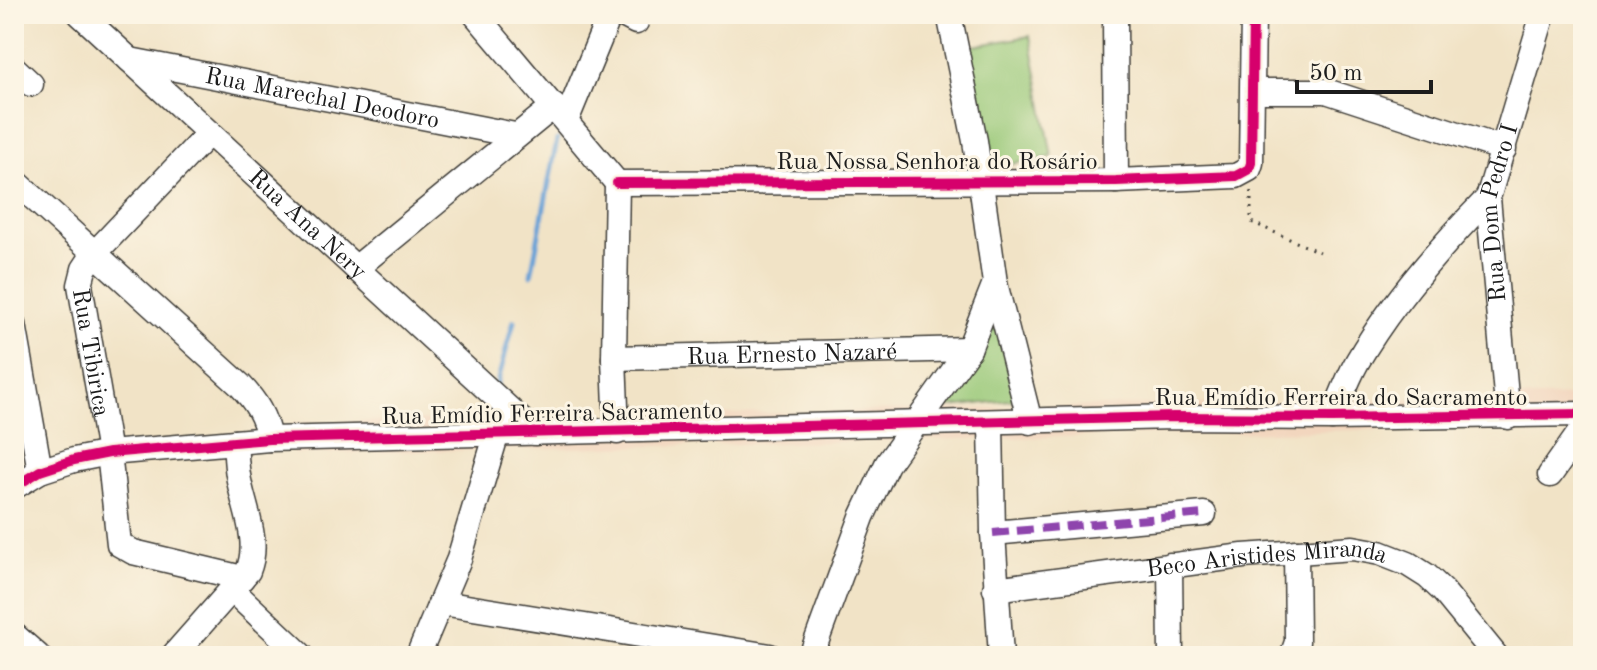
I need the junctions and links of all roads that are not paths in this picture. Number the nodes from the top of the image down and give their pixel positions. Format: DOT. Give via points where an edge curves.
graph roads {
  1 [pos="80,14"];
  2 [pos="475,14"];
  3 [pos="610,14"];
  4 [pos="949,14"];
  5 [pos="1115,14"];
  6 [pos="1253,14"];
  7 [pos="1543,14"];
  8 [pos="128,59"];
  9 [pos="1253,91"];
  10 [pos="560,113"];
  11 [pos="209,133"];
  12 [pos="515,135"];
  13 [pos="1504,149"];
  14 [pos="14,180"];
  15 [pos="981,181"];
  16 [pos="1116,181"];
  17 [pos="617,183"];
  18 [pos="1488,198"];
  19 [pos="94,254"];
  20 [pos="356,268"];
  21 [pos="995,283"];
  22 [pos="980,322"];
  23 [pos="14,324"];
  24 [pos="1007,324"];
  25 [pos="969,349"];
  26 [pos="614,358"];
  27 [pos="1583,414"];
  28 [pos="1508,417"];
  29 [pos="1332,418"];
  30 [pos="1099,419"];
  31 [pos="1030,422"];
  32 [pos="991,423"];
  33 [pos="914,425"];
  34 [pos="1583,428"];
  35 [pos="617,432"];
  36 [pos="497,433"];
  37 [pos="535,433"];
  38 [pos="269,439"];
  39 [pos="235,442"];
  40 [pos="109,453"];
  41 [pos="40,471"];
  42 [pos="1550,475"];
  43 [pos="14,487"];
  44 [pos="1204,514"];
  45 [pos="993,533"];
  46 [pos="1296,552"];
  47 [pos="1170,565"];
  48 [pos="237,584"];
  49 [pos="995,589"];
  50 [pos="442,603"];
  51 [pos="14,635"];
  52 [pos="38,656"];
  53 [pos="173,656"];
  54 [pos="302,656"];
  55 [pos="418,656"];
  56 [pos="770,656"];
  57 [pos="811,656"];
  58 [pos="1001,656"];
  59 [pos="1171,656"];
  60 [pos="1292,656"];
  61 [pos="1496,656"];
  1 -- 8 [label="street, Rua Ana Nery"];
  2 -- 10 [label="street"];
  3 -- 10 [label="street"];
  4 -- 15 [label="street"];
  5 -- 16 [label="street"];
  6 -- 9 [label="street"];
  7 -- 13 [label="street, Rua Dom Pedro I"];
  8 -- 11 [label="street, Rua Ana Nery"];
  8 -- 12 [label="street, Rua Marechal Deodoro"];
  9 -- 13 [label="street" via="1326,91"];
  9 -- 16 [label="street, Rua Nossa Senhora do Rosário" via="1249,169 1236,176"];
  10 -- 12 [label="street"];
  10 -- 17 [label="street"];
  11 -- 19 [label="street"];
  11 -- 20 [label="street, Rua Ana Nery"];
  12 -- 20 [label="street"];
  13 -- 18 [label="street, Rua Dom Pedro I"];
  14 -- 19 [label="street"];
  15 -- 16 [label="street, Rua Nossa Senhora do Rosário"];
  15 -- 17 [label="street, Rua Nossa Senhora do Rosário"];
  15 -- 21 [label="street"];
  17 -- 26 [label="street"];
  18 -- 28 [label="street, Rua Dom Pedro I"];
  18 -- 29 [label="street" via="1453,233 1385,320 1357,363"];
  19 -- 38 [label="street" via="256,402"];
  19 -- 40 [label="street, Rua Tibirica" via="80,285"];
  20 -- 37 [label="street, Rua Ana Nery"];
  21 -- 22 [label="street"];
  21 -- 24 [label="street"];
  22 -- 24 [label="street" via="995,314"];
  22 -- 25 [label="street"];
  23 -- 41 [label="street"];
  24 -- 31 [label="street"];
  25 -- 26 [label="street, Rua Ernesto Nazaré"];
  25 -- 33 [label="street"];
  26 -- 35 [label="street"];
  27 -- 28 [label="street, Rua Emídio Ferreira do Sacramento"];
  28 -- 29 [label="street, Rua Emídio Ferreira do Sacramento"];
  29 -- 30 [label="street, Rua Emídio Ferreira do Sacramento"];
  30 -- 31 [label="street, Rua Emídio Ferreira Sacramento"];
  31 -- 32 [label="street, Rua Emídio Ferreira Sacramento"];
  32 -- 33 [label="street, Rua Emídio Ferreira Sacramento"];
  32 -- 45 [label="street"];
  33 -- 35 [label="street, Rua Emídio Ferreira Sacramento"];
  33 -- 57 [label="street" via="887,464 862,517"];
  34 -- 42 [label="street"];
  35 -- 37 [label="street, Rua Emídio Ferreira Sacramento"];
  36 -- 37 [label="street, Rua Emídio Ferreira Sacramento"];
  36 -- 38 [label="street, Rua Emídio Ferreira Sacramento"];
  36 -- 50 [label="street"];
  38 -- 39 [label="street, Rua Emídio Ferreira Sacramento"];
  39 -- 40 [label="street, Rua Emídio Ferreira Sacramento"];
  39 -- 48 [label="street" via="253,549 253,559"];
  40 -- 41 [label="street, Rua Emídio Ferreira Sacramento"];
  40 -- 48 [label="street, Rua Tibirica" via="117,537 123,549"];
  41 -- 43 [label="street, Rua Emídio Ferreira Sacramento"];
  44 -- 45 [label="street"];
  45 -- 49 [label="street"];
  46 -- 47 [label="street, Beco Aristides Miranda"];
  46 -- 60 [label="street" via="1297,642"];
  46 -- 61 [label="street, Beco Aristides Miranda" via="1353,548 1408,564 1443,591"];
  47 -- 49 [label="street, Beco Aristides Miranda"];
  47 -- 59 [label="street"];
  48 -- 53 [label="street"];
  48 -- 54 [label="street"];
  49 -- 58 [label="street"];
  50 -- 55 [label="street"];
  50 -- 56 [label="street"];
  51 -- 52 [label="street"];
}
